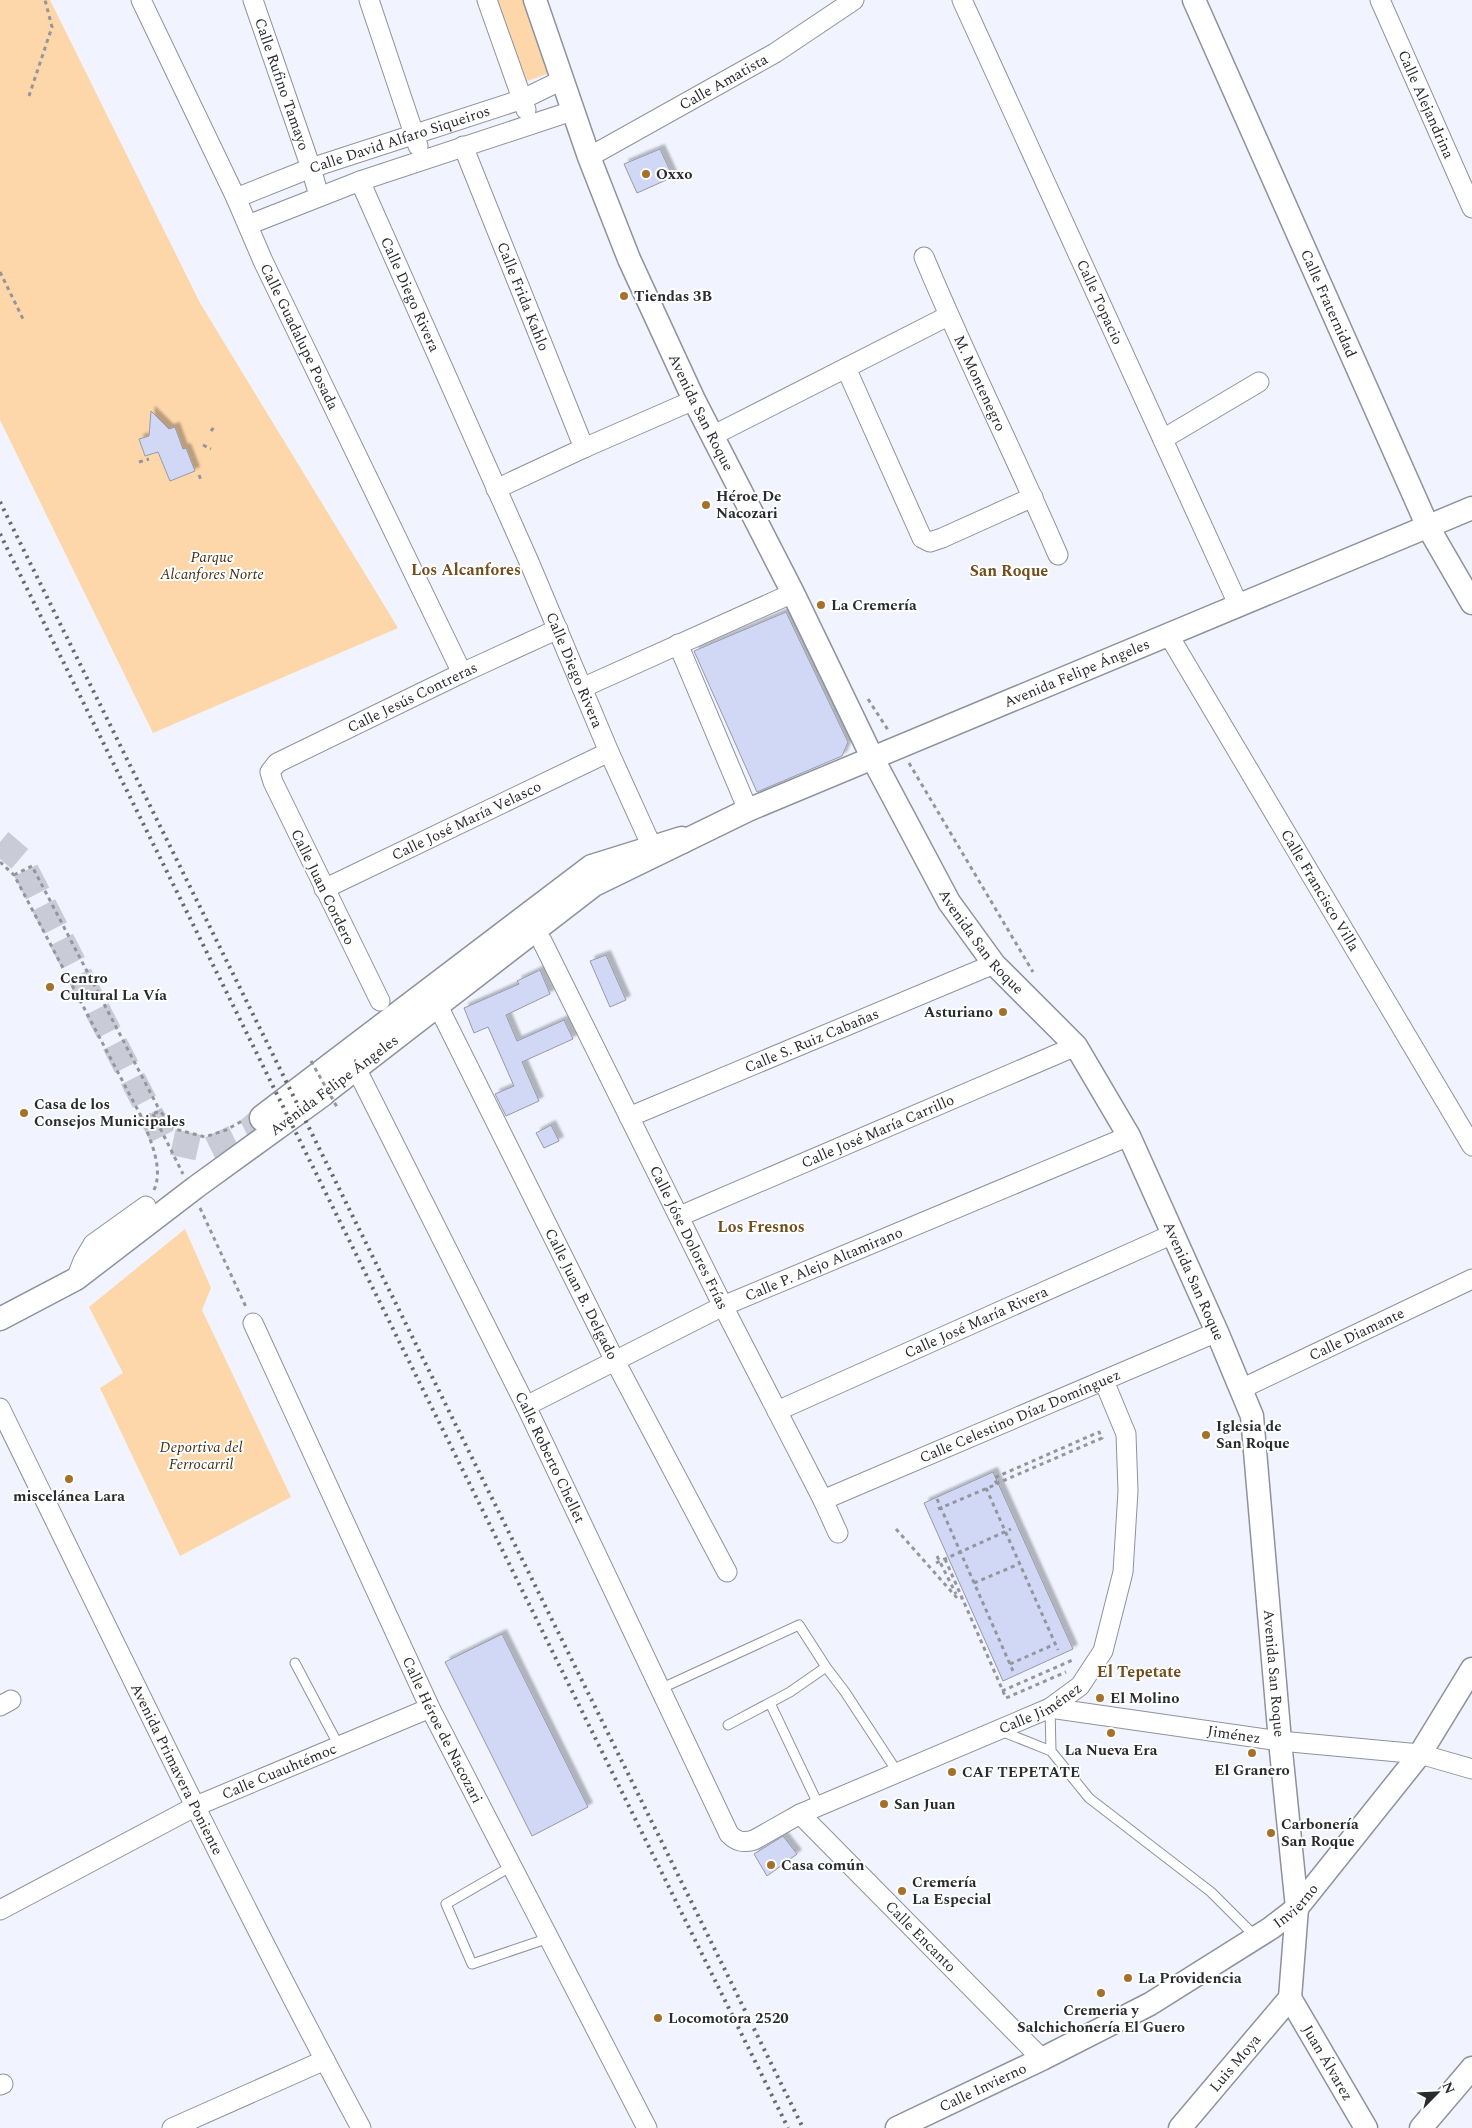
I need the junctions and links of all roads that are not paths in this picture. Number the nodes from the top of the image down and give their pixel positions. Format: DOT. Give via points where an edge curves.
graph roads {
  1 [pos="141,0"];
  2 [pos="253,0"];
  3 [pos="369,0"];
  4 [pos="487,0"];
  5 [pos="535,0"];
  6 [pos="854,0"];
  7 [pos="962,0"];
  8 [pos="1194,0"];
  9 [pos="1380,0"];
  10 [pos="562,80"];
  11 [pos="523,99"];
  12 [pos="572,111"];
  13 [pos="531,123"];
  14 [pos="414,134"];
  15 [pos="463,146"];
  16 [pos="589,157"];
  17 [pos="422,159"];
  18 [pos="311,168"];
  19 [pos="360,181"];
  20 [pos="319,196"];
  21 [pos="236,198"];
  22 [pos="1472,208"];
  23 [pos="248,225"];
  24 [pos="924,257"];
  25 [pos="948,316"];
  26 [pos="846,368"];
  27 [pos="1260,382"];
  28 [pos="694,400"];
  29 [pos="712,436"];
  30 [pos="1163,439"];
  31 [pos="584,448"];
  32 [pos="496,489"];
  33 [pos="1033,497"];
  34 [pos="1472,508"];
  35 [pos="1428,527"];
  36 [pos="1058,555"];
  37 [pos="792,594"];
  38 [pos="1472,603"];
  39 [pos="1238,604"];
  40 [pos="558,629"];
  41 [pos="1168,634"];
  42 [pos="678,644"];
  43 [pos="462,673"];
  44 [pos="582,688"];
  45 [pos="609,752"];
  46 [pos="873,759"];
  47 [pos="270,772"];
  48 [pos="748,810"];
  49 [pos="682,840"];
  50 [pos="653,849"];
  51 [pos="324,888"];
  52 [pos="542,941"];
  53 [pos="994,964"];
  54 [pos="380,1000"];
  55 [pos="442,1012"];
  56 [pos="1076,1046"];
  57 [pos="360,1076"];
  58 [pos="629,1116"];
  59 [pos="263,1118"];
  60 [pos="1129,1136"];
  61 [pos="1472,1146"];
  62 [pos="146,1206"];
  63 [pos="680,1216"];
  64 [pos="1173,1234"];
  65 [pos="76,1280"];
  66 [pos="1472,1280"];
  67 [pos="724,1306"];
  68 [pos="0,1319"];
  69 [pos="253,1324"];
  70 [pos="1217,1332"];
  71 [pos="614,1361"];
  72 [pos="1104,1381"];
  73 [pos="1241,1389"];
  74 [pos="526,1406"];
  75 [pos="0,1408"];
  76 [pos="778,1411"];
  77 [pos="823,1500"];
  78 [pos="838,1533"];
  79 [pos="727,1572"];
  80 [pos="295,1663"];
  81 [pos="826,1667"];
  82 [pos="1472,1669"];
  83 [pos="660,1689"];
  84 [pos="770,1703"];
  85 [pos="430,1708"];
  86 [pos="1050,1708"];
  87 [pos="728,1725"];
  88 [pos="998,1730"];
  89 [pos="1280,1740"];
  90 [pos="339,1746"];
  91 [pos="1051,1751"];
  92 [pos="1420,1754"];
  93 [pos="1472,1769"];
  94 [pos="898,1773"];
  95 [pos="196,1806"];
  96 [pos="819,1806"];
  97 [pos="800,1814"];
  98 [pos="736,1840"];
  99 [pos="512,1866"];
  100 [pos="1297,1908"];
  101 [pos="0,1910"];
  102 [pos="1264,1933"];
  103 [pos="549,1938"];
  104 [pos="1292,1965"];
  105 [pos="1290,1998"];
  106 [pos="1042,2059"];
  107 [pos="324,2060"];
  108 [pos="1472,2068"];
  109 [pos="172,2128"];
  110 [pos="361,2128"];
  111 [pos="647,2128"];
  112 [pos="897,2128"];
  113 [pos="1180,2128"];
  114 [pos="1366,2128"];
  115 [pos="1421,2128"];
  1 -- 21 [label="street, Calle Guadalupe Posada"];
  2 -- 18 [label="street, Calle Rufino Tamayo"];
  3 -- 14 [label="street"];
  4 -- 11 [label="street"];
  5 -- 10 [label="street, Avenida San Roque"];
  6 -- 16 [label="street, Calle Amatista" via="775,53"];
  7 -- 30 [label="street, Calle Topacio"];
  8 -- 35 [label="street, Calle Fraternidad"];
  9 -- 22 [label="street, Calle Alejandrina"];
  10 -- 11 [label="street, Calle David Alfaro Siqueiros"];
  10 -- 12 [label="street, Avenida San Roque"];
  11 -- 13 [label="street"];
  11 -- 14 [label="street, Calle David Alfaro Siqueiros"];
  12 -- 13 [label="street, Calle David Alfaro Siqueiros"];
  12 -- 16 [label="street, Avenida San Roque"];
  13 -- 15 [label="street, Calle David Alfaro Siqueiros"];
  14 -- 17 [label="street"];
  14 -- 18 [label="street, Calle David Alfaro Siqueiros"];
  15 -- 17 [label="street, Calle David Alfaro Siqueiros"];
  15 -- 31 [label="street, Calle Frida Kahlo"];
  16 -- 28 [label="street, Avenida San Roque" via="629,259"];
  17 -- 19 [label="street, Calle David Alfaro Siqueiros"];
  18 -- 20 [label="street, Calle Rufino Tamayo"];
  18 -- 21 [label="street, Calle David Alfaro Siqueiros"];
  19 -- 20 [label="street, Calle David Alfaro Siqueiros"];
  19 -- 32 [label="street, Calle Diego Rivera"];
  20 -- 23 [label="street, Calle David Alfaro Siqueiros"];
  21 -- 23 [label="street, Calle Guadalupe Posada"];
  23 -- 43 [label="street, Calle Guadalupe Posada"];
  24 -- 25 [label="street"];
  25 -- 26 [label="street, M. Montenegro"];
  25 -- 33 [label="street, M. Montenegro"];
  26 -- 29 [label="street, M. Montenegro"];
  26 -- 33 [label="street" via="922,538 930,542 942,538"];
  27 -- 30 [label="street"];
  28 -- 29 [label="street, Avenida San Roque"];
  28 -- 31 [label="street"];
  29 -- 37 [label="street, Avenida San Roque"];
  30 -- 39 [label="street, Calle Topacio"];
  31 -- 32 [label="street"];
  32 -- 40 [label="street, Calle Diego Rivera"];
  33 -- 36 [label="street, M. Montenegro"];
  34 -- 35 [label="street, Avenida Felipe Ángeles"];
  35 -- 38 [label="street, Calle Fraternidad"];
  35 -- 39 [label="street, Avenida Felipe Ángeles"];
  37 -- 42 [label="street"];
  37 -- 46 [label="street, Avenida San Roque"];
  39 -- 41 [label="street, Avenida Felipe Ángeles"];
  40 -- 43 [label="street, Calle Jesús Contreras"];
  40 -- 44 [label="street, Calle Diego Rivera"];
  41 -- 46 [label="street, Avenida Felipe Ángeles"];
  41 -- 61 [label="street, Calle Francisco Villa"];
  42 -- 44 [label="street"];
  42 -- 48 [label="street"];
  43 -- 47 [label="street, Calle Jesús Contreras" via="277,763"];
  44 -- 45 [label="street, Calle Diego Rivera"];
  45 -- 50 [label="street, Calle Diego Rivera"];
  45 -- 51 [label="street, Calle José María Velasco"];
  46 -- 48 [label="street, Avenida Felipe Ángeles"];
  46 -- 53 [label="street, Avenida San Roque" via="950,902"];
  47 -- 51 [label="street, Calle Juan Cordero"];
  48 -- 49 [label="street, Avenida Felipe Ángeles"];
  49 -- 50 [label="main road, Avenida Felipe Ángeles"];
  49 -- 65 [label="street, Avenida Felipe Ángeles" via="594,885 329,1098 191,1191"];
  50 -- 59 [label="main road, Avenida Felipe Ángeles" via="592,868"];
  51 -- 54 [label="street, Calle Juan Cordero"];
  52 -- 58 [label="street, Calle Jóse Dolores Frías"];
  53 -- 56 [label="street, Avenida San Roque"];
  53 -- 58 [label="street, Calle S. Ruiz Cabañas"];
  55 -- 71 [label="street, Calle Juan B. Delgado"];
  56 -- 60 [label="street, Avenida San Roque"];
  56 -- 63 [label="street, Calle José María Carrillo"];
  57 -- 74 [label="street, Calle Roberto Chellet"];
  58 -- 63 [label="street, Calle Jóse Dolores Frías"];
  60 -- 64 [label="street, Avenida San Roque"];
  60 -- 67 [label="street, Calle P. Alejo Altamirano"];
  62 -- 65 [label="street" via="94,1244"];
  63 -- 67 [label="street, Calle Jóse Dolores Frías"];
  64 -- 70 [label="street, Avenida San Roque"];
  64 -- 76 [label="street, Calle José María Rivera"];
  65 -- 68 [label="street, Avenida Felipe Ángeles"];
  66 -- 73 [label="street, Calle Diamante"];
  67 -- 71 [label="street, Calle P. Alejo Altamirano"];
  67 -- 76 [label="street, Calle Jóse Dolores Frías"];
  69 -- 85 [label="street, Calle Héroe de Nacozari"];
  70 -- 72 [label="street, Calle Celestino Díaz Domínguez"];
  70 -- 73 [label="street, Avenida San Roque"];
  71 -- 74 [label="street, Calle P. Alejo Altamirano"];
  71 -- 79 [label="street, Calle Juan B. Delgado"];
  72 -- 77 [label="street, Calle Celestino Díaz Domínguez"];
  72 -- 86 [label="street, Calle Jiménez" via="1126,1434 1128,1491 1123,1572 1102,1651 1080,1686"];
  73 -- 89 [label="street, Avenida San Roque" via="1252,1416"];
  74 -- 83 [label="street, Calle Roberto Chellet"];
  75 -- 95 [label="street, Avenida Primavera Poniente"];
  76 -- 77 [label="street, Calle Jóse Dolores Frías"];
  77 -- 78 [label="street, Calle Jóse Dolores Frías"];
  80 -- 90 [label="lane"];
  81 -- 83 [label="lane" via="799,1625"];
  81 -- 84 [label="lane"];
  81 -- 94 [label="lane"];
  82 -- 92 [label="street, Invierno"];
  83 -- 98 [label="street, Calle Roberto Chellet" via="729,1834"];
  84 -- 87 [label="lane"];
  84 -- 96 [label="lane"];
  85 -- 90 [label="street, Calle Cuauhtémoc"];
  85 -- 99 [label="street, Calle Héroe de Nacozari"];
  86 -- 88 [label="street, Calle Jiménez"];
  86 -- 89 [label="street, Jiménez"];
  86 -- 91 [label="lane"];
  88 -- 91 [label="lane"];
  88 -- 94 [label="street, Calle Jiménez"];
  89 -- 92 [label="street, Jiménez"];
  89 -- 100 [label="street, Avenida San Roque"];
  90 -- 95 [label="street, Calle Cuauhtémoc"];
  91 -- 102 [label="lane" via="1089,1798 1211,1892 1239,1923"];
  92 -- 93 [label="street"];
  92 -- 100 [label="street, Invierno"];
  94 -- 96 [label="street, Calle Jiménez"];
  95 -- 101 [label="street, Calle Cuauhtémoc"];
  95 -- 107 [label="street, Avenida Primavera Poniente"];
  96 -- 97 [label="street, Calle Jiménez"];
  97 -- 98 [label="street, Calle Jiménez" via="754,1840"];
  97 -- 106 [label="street, Calle Encanto"];
  99 -- 103 [label="street, Calle Héroe de Nacozari"];
  99 -- 103 [label="lane" via="446,1904 472,1964"];
  100 -- 102 [label="street, Invierno"];
  100 -- 104 [label="street, Avenida San Roque"];
  102 -- 104 [label="street" via="1290,1944"];
  102 -- 106 [label="street, Invierno" via="1150,2004"];
  103 -- 111 [label="street, Calle Héroe de Nacozari"];
  104 -- 105 [label="street, Avenida San Roque"];
  105 -- 113 [label="street, Luis Moya"];
  105 -- 114 [label="street, Juan Álvarez"];
  106 -- 112 [label="street, Calle Invierno"];
  107 -- 109 [label="street"];
  107 -- 110 [label="street, Avenida Primavera Poniente"];
  108 -- 115 [label="street"];
}
